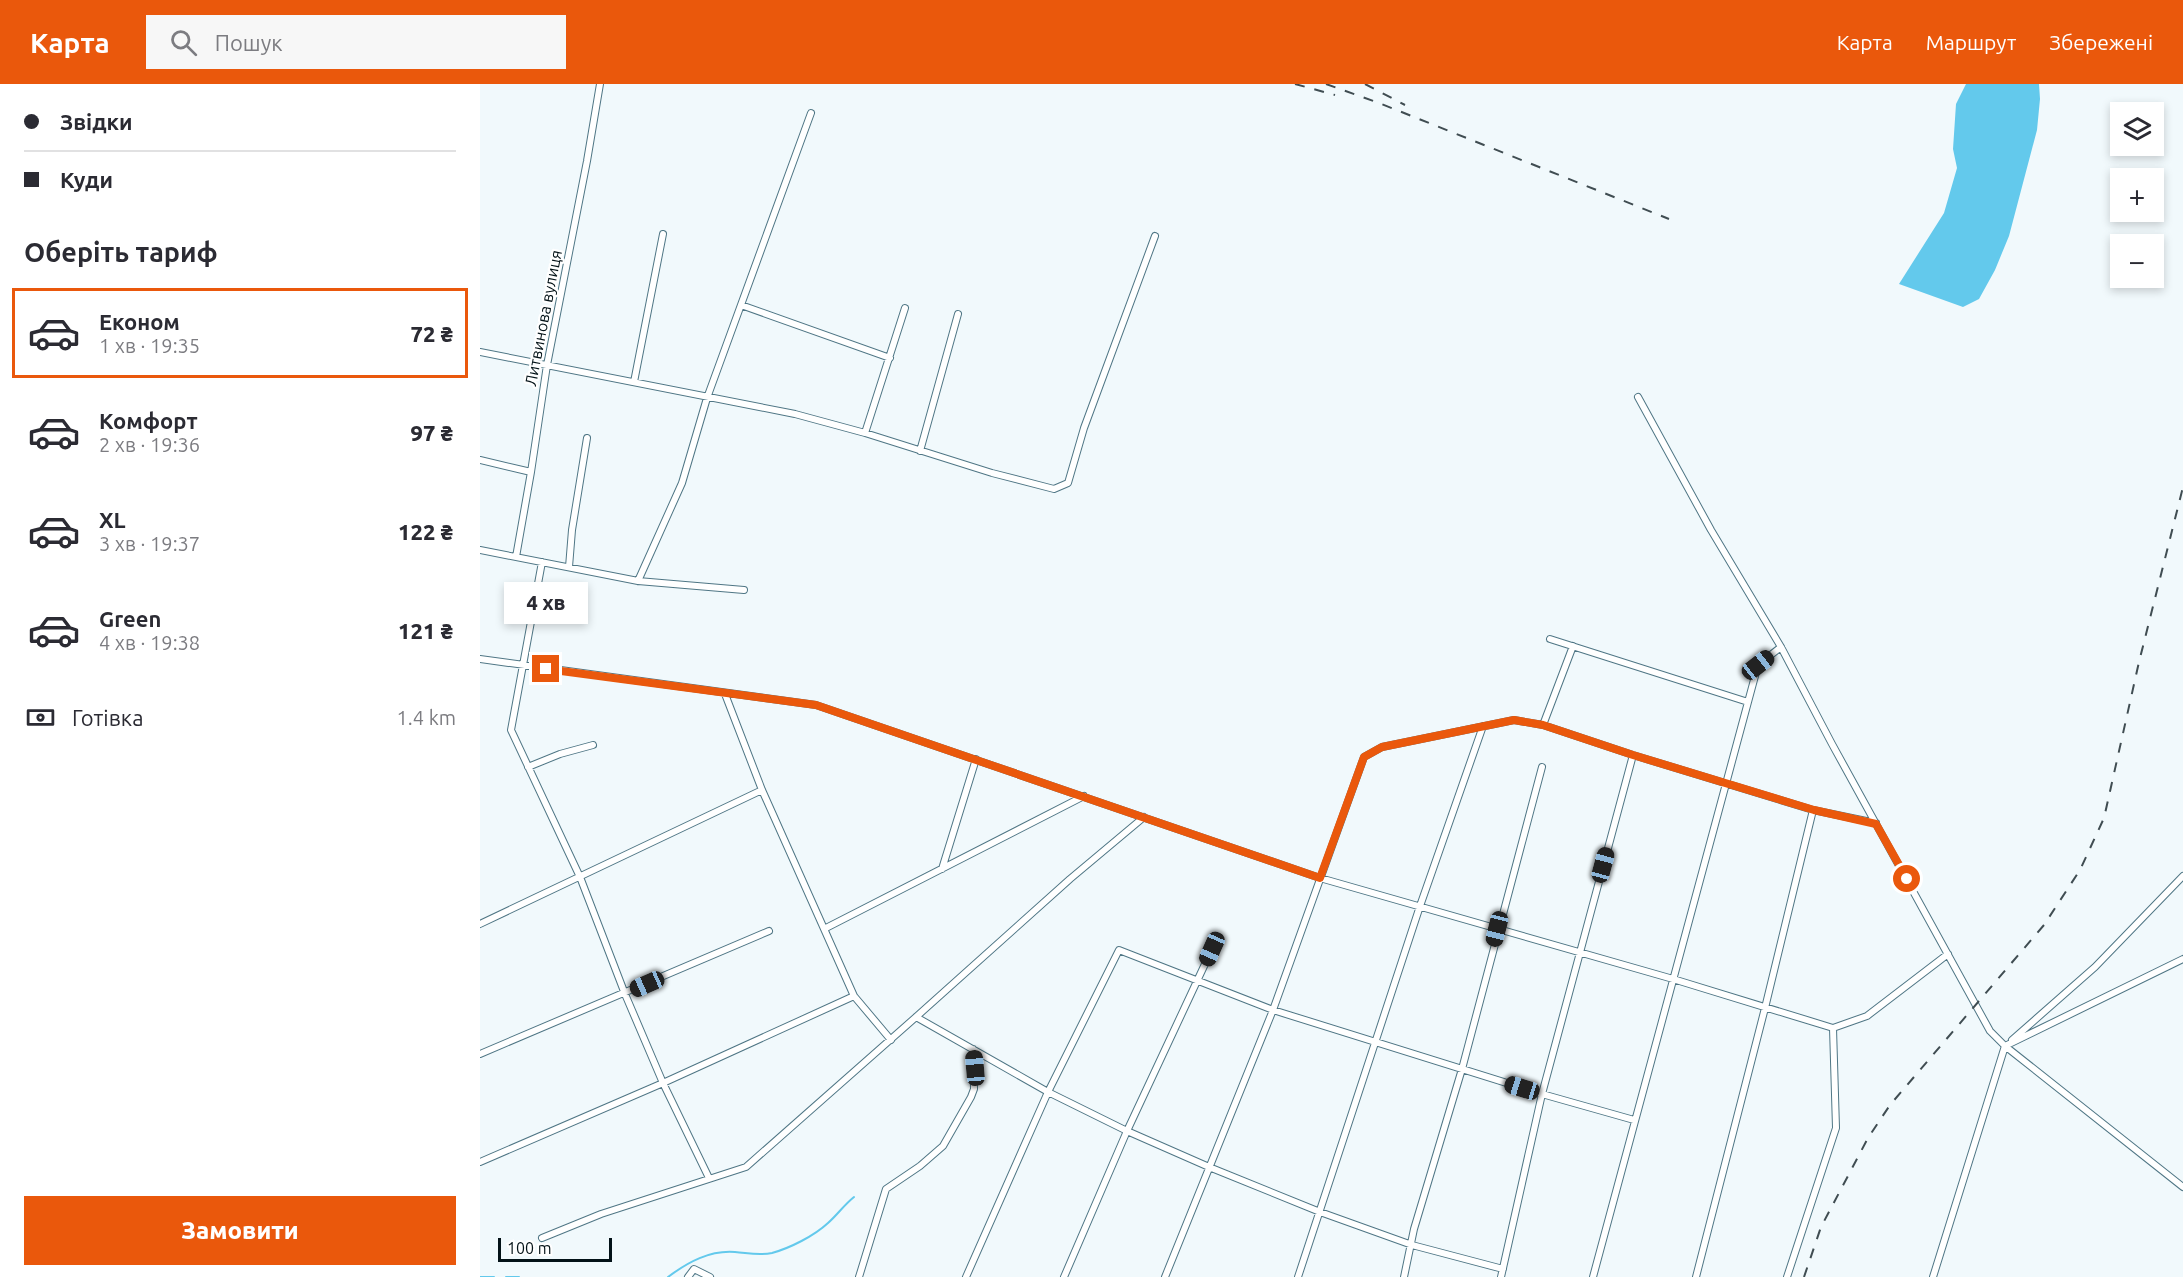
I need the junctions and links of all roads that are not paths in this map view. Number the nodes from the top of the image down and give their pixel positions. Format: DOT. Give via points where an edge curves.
graph roads {
  1 [pos="600,84"];
  2 [pos="811,112"];
  3 [pos="663,234"];
  4 [pos="1155,236"];
  5 [pos="741,305"];
  6 [pos="905,308"];
  7 [pos="958,314"];
  8 [pos="480,352"];
  9 [pos="890,358"];
  10 [pos="546,366"];
  11 [pos="634,382"];
  12 [pos="1638,396"];
  13 [pos="707,398"];
  14 [pos="866,433"];
  15 [pos="587,438"];
  16 [pos="920,451"];
  17 [pos="480,460"];
  18 [pos="531,472"];
  19 [pos="480,550"];
  20 [pos="516,557"];
  21 [pos="542,562"];
  22 [pos="569,567"];
  23 [pos="638,581"];
  24 [pos="744,590"];
  25 [pos="1550,639"];
  26 [pos="1573,646"];
  27 [pos="1781,647"];
  28 [pos="480,659"];
  29 [pos="524,666"];
  30 [pos="725,694"];
  31 [pos="1748,702"];
  32 [pos="1543,725"];
  33 [pos="1483,726"];
  34 [pos="593,745"];
  35 [pos="1633,755"];
  36 [pos="976,759"];
  37 [pos="528,767"];
  38 [pos="1542,767"];
  39 [pos="1726,783"];
  40 [pos="762,790"];
  41 [pos="1084,796"];
  42 [pos="1814,810"];
  43 [pos="1144,817"];
  44 [pos="1876,824"];
  45 [pos="942,869"];
  46 [pos="2183,876"];
  47 [pos="580,877"];
  48 [pos="1320,878"];
  49 [pos="1420,906"];
  50 [pos="480,924"];
  51 [pos="824,929"];
  52 [pos="1497,929"];
  53 [pos="769,932"];
  54 [pos="1212,949"];
  55 [pos="1579,953"];
  56 [pos="1948,954"];
  57 [pos="2183,959"];
  58 [pos="1673,979"];
  59 [pos="1198,981"];
  60 [pos="625,994"];
  61 [pos="854,996"];
  62 [pos="1765,1008"];
  63 [pos="1273,1010"];
  64 [pos="916,1017"];
  65 [pos="1833,1028"];
  66 [pos="891,1040"];
  67 [pos="1375,1041"];
  68 [pos="2005,1046"];
  69 [pos="973,1049"];
  70 [pos="480,1054"];
  71 [pos="1462,1069"];
  72 [pos="663,1083"];
  73 [pos="1048,1092"];
  74 [pos="1542,1094"];
  75 [pos="1634,1120"];
  76 [pos="1127,1131"];
  77 [pos="480,1162"];
  78 [pos="1209,1167"];
  79 [pos="709,1178"];
  80 [pos="2183,1187"];
  81 [pos="1320,1212"];
  82 [pos="542,1238"];
  83 [pos="1412,1245"];
  84 [pos="1503,1269"];
  85 [pos="688,1277"];
  86 [pos="710,1277"];
  87 [pos="859,1277"];
  88 [pos="966,1277"];
  89 [pos="1064,1277"];
  90 [pos="1165,1277"];
  91 [pos="1298,1277"];
  92 [pos="1404,1277"];
  93 [pos="1501,1277"];
  94 [pos="1593,1277"];
  95 [pos="1696,1277"];
  96 [pos="1787,1277"];
  97 [pos="1934,1277"];
  1 -- 10 [label="street, Литвинова вулиця"];
  2 -- 5 [label="street"];
  3 -- 11 [label="street"];
  4 -- 16 [label="street" via="1084,428 1068,483 1054,489"];
  5 -- 9 [label="street"];
  5 -- 13 [label="street"];
  6 -- 9 [label="street"];
  7 -- 16 [label="street"];
  8 -- 10 [label="street"];
  9 -- 14 [label="street"];
  10 -- 11 [label="street"];
  10 -- 18 [label="street, Литвинова вулиця"];
  11 -- 13 [label="street"];
  12 -- 27 [label="street"];
  13 -- 14 [label="street" via="795,414"];
  13 -- 23 [label="street" via="681,483"];
  14 -- 16 [label="street"];
  15 -- 22 [label="street"];
  17 -- 18 [label="street"];
  18 -- 20 [label="street, Литвинова вулиця"];
  19 -- 20 [label="street"];
  20 -- 21 [label="street"];
  21 -- 22 [label="street"];
  21 -- 29 [label="street"];
  22 -- 23 [label="street"];
  23 -- 24 [label="street"];
  25 -- 26 [label="street"];
  26 -- 31 [label="street"];
  26 -- 32 [label="street"];
  27 -- 31 [label="street" via="1758,665"];
  27 -- 44 [label="street"];
  28 -- 29 [label="street"];
  29 -- 30 [label="street"];
  29 -- 37 [label="street" via="511,730"];
  30 -- 36 [label="street" via="816,705"];
  30 -- 40 [label="street"];
  31 -- 39 [label="street"];
  32 -- 33 [label="street" via="1514,720"];
  32 -- 35 [label="street"];
  33 -- 48 [label="street" via="1382,747 1364,757"];
  33 -- 49 [label="street"];
  34 -- 37 [label="street"];
  35 -- 39 [label="street"];
  35 -- 55 [label="street"];
  36 -- 41 [label="street"];
  36 -- 45 [label="street"];
  37 -- 47 [label="street"];
  38 -- 52 [label="street"];
  39 -- 42 [label="street"];
  39 -- 58 [label="street"];
  40 -- 47 [label="street"];
  40 -- 51 [label="street"];
  41 -- 43 [label="street"];
  41 -- 45 [label="street"];
  42 -- 44 [label="street"];
  42 -- 62 [label="street"];
  43 -- 48 [label="street"];
  43 -- 64 [label="street"];
  44 -- 56 [label="street"];
  45 -- 51 [label="street"];
  46 -- 68 [label="street" via="2095,967"];
  47 -- 50 [label="street"];
  47 -- 60 [label="street"];
  48 -- 49 [label="street"];
  48 -- 63 [label="street"];
  49 -- 52 [label="street"];
  49 -- 67 [label="street"];
  51 -- 61 [label="street"];
  52 -- 55 [label="street"];
  52 -- 71 [label="street"];
  53 -- 60 [label="street"];
  54 -- 59 [label="street"];
  55 -- 58 [label="street"];
  55 -- 74 [label="street"];
  56 -- 65 [label="street" via="1867,1016"];
  56 -- 68 [label="street" via="1990,1031"];
  57 -- 68 [label="street"];
  58 -- 62 [label="street"];
  58 -- 75 [label="street"];
  59 -- 63 [label="street"];
  59 -- 73 [label="street" via="1119,950"];
  59 -- 76 [label="street"];
  60 -- 70 [label="street"];
  60 -- 72 [label="street"];
  61 -- 66 [label="street"];
  61 -- 72 [label="street"];
  62 -- 65 [label="street"];
  62 -- 95 [label="street"];
  63 -- 67 [label="street"];
  63 -- 78 [label="street"];
  64 -- 66 [label="street"];
  64 -- 69 [label="street"];
  65 -- 96 [label="street" via="1836,1128"];
  66 -- 79 [label="street" via="746,1167"];
  67 -- 71 [label="street"];
  67 -- 81 [label="street"];
  68 -- 80 [label="street"];
  68 -- 97 [label="street"];
  69 -- 73 [label="street"];
  69 -- 87 [label="street" via="971,1098 943,1146 886,1189"];
  71 -- 74 [label="street"];
  71 -- 83 [label="street"];
  72 -- 77 [label="street"];
  72 -- 79 [label="street"];
  73 -- 76 [label="street"];
  73 -- 88 [label="street"];
  74 -- 75 [label="street"];
  74 -- 84 [label="street"];
  75 -- 94 [label="street"];
  76 -- 78 [label="street"];
  76 -- 89 [label="street"];
  78 -- 81 [label="street"];
  78 -- 90 [label="street"];
  79 -- 82 [label="street"];
  81 -- 83 [label="street"];
  81 -- 91 [label="street"];
  83 -- 84 [label="street"];
  83 -- 92 [label="street"];
  84 -- 93 [label="street"];
  85 -- 86 [label="street" via="694,1269"];
}
